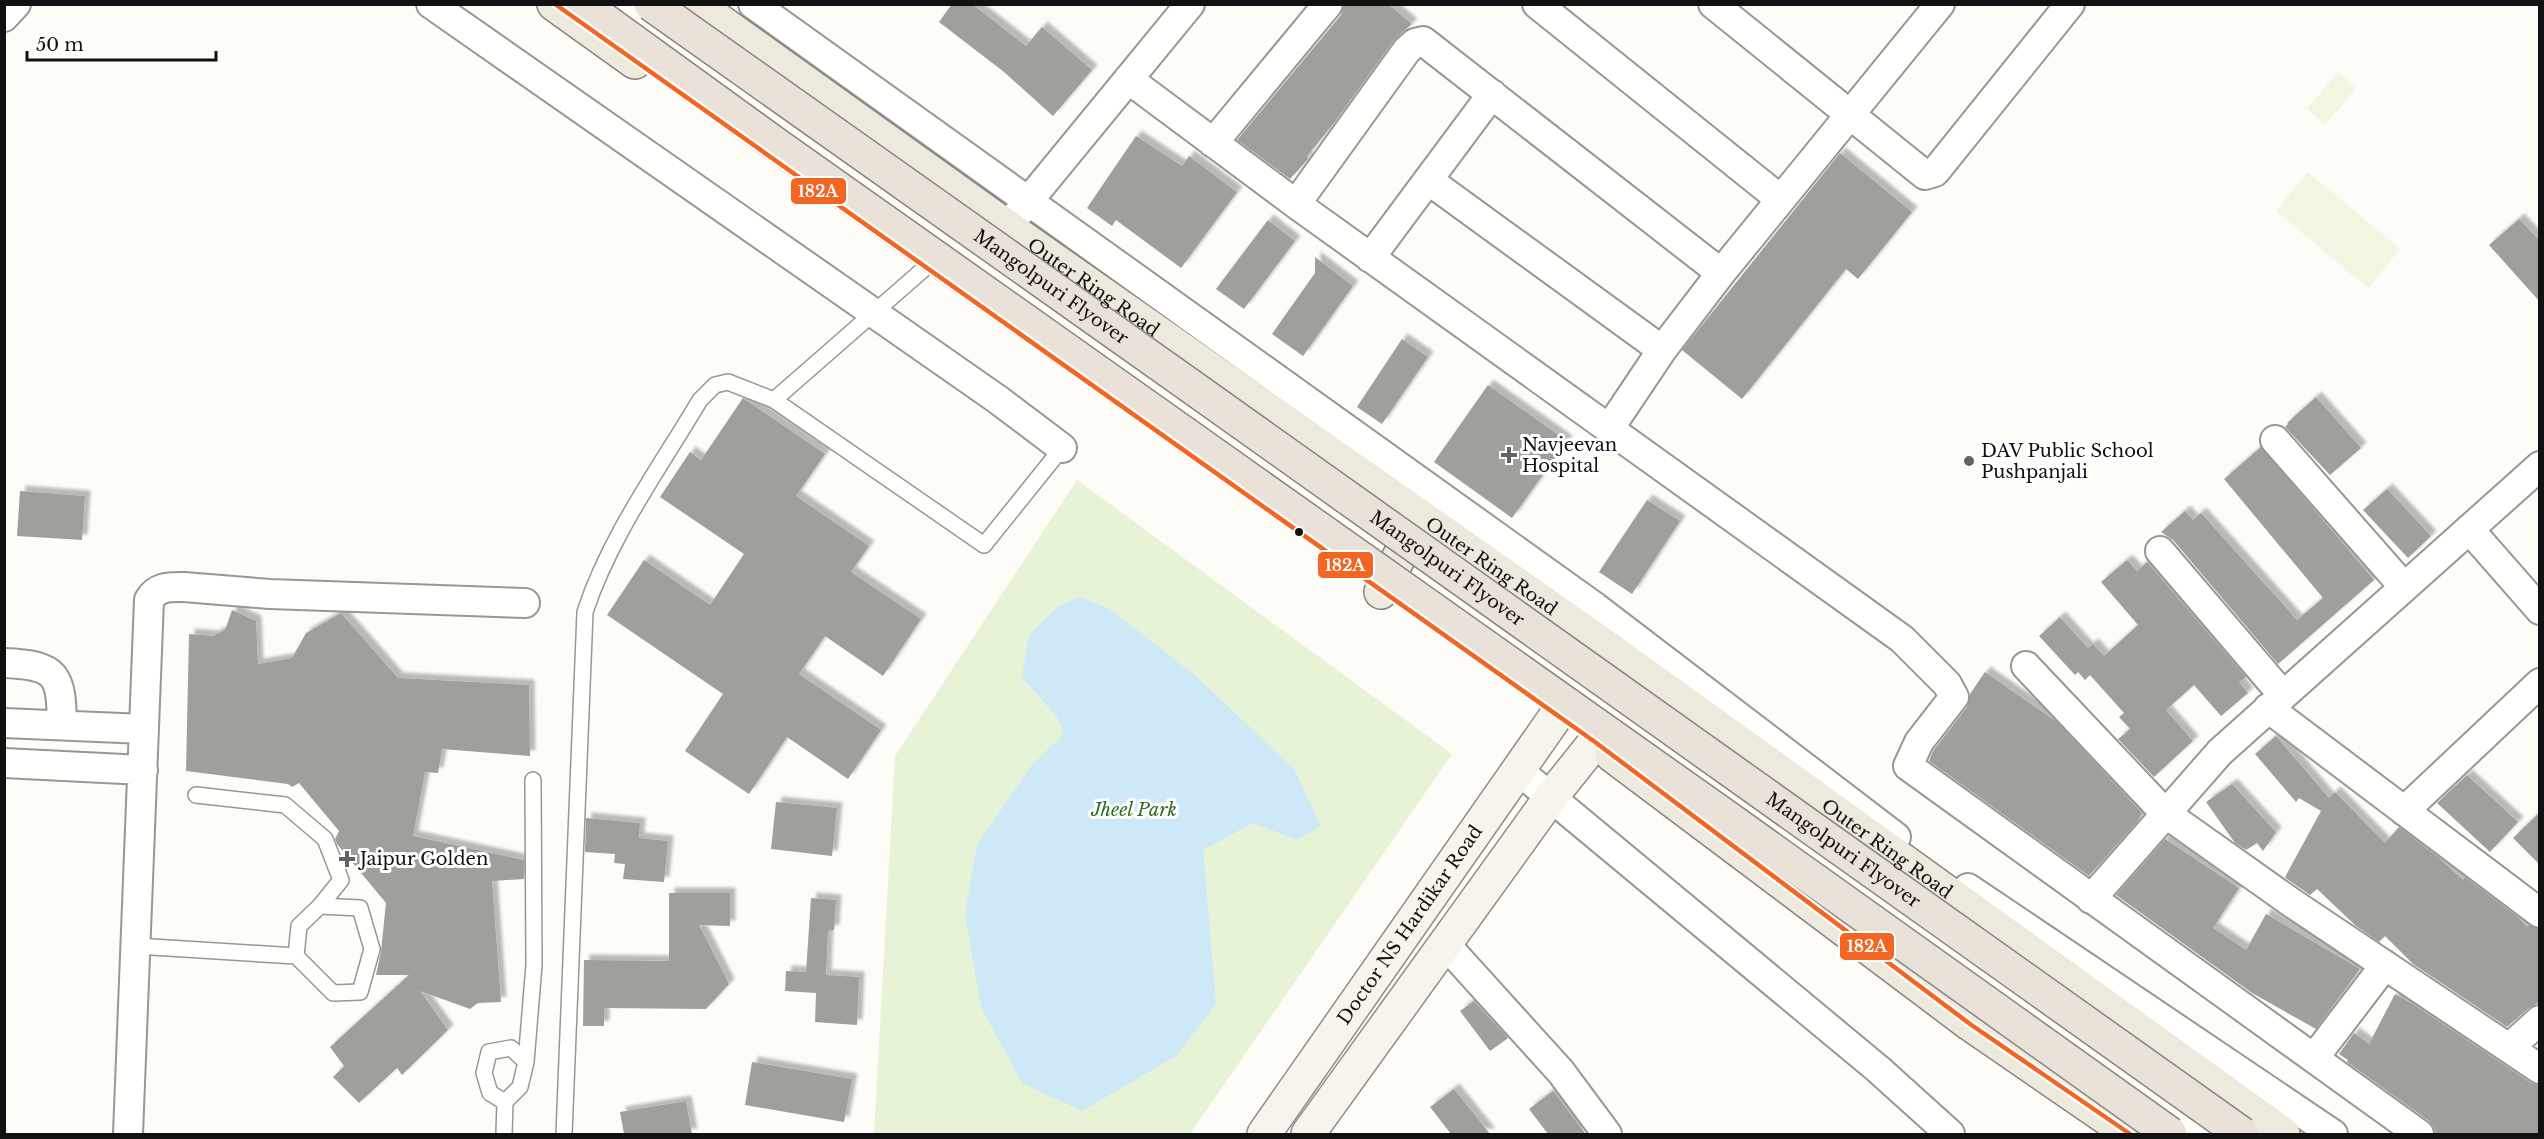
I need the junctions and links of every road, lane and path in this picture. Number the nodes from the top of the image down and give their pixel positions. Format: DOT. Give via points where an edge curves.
graph roads {
  1 [pos="16,4"];
  2 [pos="431,4"];
  3 [pos="554,4"];
  4 [pos="582,4"];
  5 [pos="651,4"];
  6 [pos="696,4"];
  7 [pos="753,4"];
  8 [pos="1190,4"];
  9 [pos="1328,4"];
  10 [pos="1537,4"];
  11 [pos="1713,4"];
  12 [pos="1940,4"];
  13 [pos="2070,4"];
  14 [pos="4,16"];
  15 [pos="1128,79"];
  16 [pos="1492,94"];
  17 [pos="1848,115"];
  18 [pos="1213,143"];
  19 [pos="1428,180"];
  20 [pos="1780,199"];
  21 [pos="1028,201"];
  22 [pos="1296,204"];
  23 [pos="1007,227"];
  24 [pos="1371,258"];
  25 [pos="925,268"];
  26 [pos="1721,273"];
  27 [pos="875,314"];
  28 [pos="1662,350"];
  29 [pos="774,400"];
  30 [pos="1609,429"];
  31 [pos="2275,440"];
  32 [pos="1062,448"];
  33 [pos="2540,466"];
  34 [pos="1420,516"];
  35 [pos="2469,529"];
  36 [pos="2160,551"];
  37 [pos="2404,587"];
  38 [pos="1381,592"];
  39 [pos="525,603"];
  40 [pos="2540,610"];
  41 [pos="4,663"];
  42 [pos="2026,666"];
  43 [pos="2540,683"];
  44 [pos="2275,701"];
  45 [pos="1556,716"];
  46 [pos="4,723"];
  47 [pos="62,725"];
  48 [pos="144,729"];
  49 [pos="1595,742"];
  50 [pos="4,763"];
  51 [pos="143,770"];
  52 [pos="1519,771"];
  53 [pos="532,780"];
  54 [pos="196,795"];
  55 [pos="1551,797"];
  56 [pos="2404,811"];
  57 [pos="2165,813"];
  58 [pos="1837,814"];
  59 [pos="1782,883"];
  60 [pos="2091,899"];
  61 [pos="320,906"];
  62 [pos="2540,913"];
  63 [pos="1445,944"];
  64 [pos="136,946"];
  65 [pos="296,956"];
  66 [pos="2385,965"];
  67 [pos="2540,1020"];
  68 [pos="2509,1048"];
  69 [pos="2314,1058"];
  70 [pos="526,1062"];
  71 [pos="2540,1069"];
  72 [pos="505,1102"];
  73 [pos="2240,1119"];
  74 [pos="128,1134"];
  75 [pos="504,1134"];
  76 [pos="564,1134"];
  77 [pos="1264,1134"];
  78 [pos="1308,1134"];
  79 [pos="1607,1134"];
  80 [pos="1950,1134"];
  81 [pos="2130,1134"];
  82 [pos="2170,1134"];
  83 [pos="2220,1134"];
  84 [pos="2283,1134"];
  85 [pos="2333,1134"];
  86 [pos="2419,1134"];
  1 -- 14 [label="street"];
  2 -- 27 [label="street"];
  3 -- 25 [label="main road"];
  4 -- 82 [label="highway, bridge"];
  5 -- 73 [label="highway, Mangolpuri Flyover, bridge"];
  6 -- 23 [label="main road, Outer Ring Road"];
  7 -- 21 [label="street"];
  8 -- 15 [label="street"];
  9 -- 18 [label="street"];
  10 -- 20 [label="street"];
  11 -- 17 [label="street"];
  12 -- 17 [label="street"];
  13 -- 17 [label="street" via="1931,174 1925,175"];
  15 -- 18 [label="street"];
  15 -- 21 [label="street"];
  16 -- 19 [label="street"];
  16 -- 22 [label="street" via="1423,41 1415,43"];
  16 -- 26 [label="street"];
  17 -- 20 [label="street"];
  18 -- 22 [label="street"];
  19 -- 24 [label="street"];
  19 -- 28 [label="street"];
  20 -- 26 [label="street"];
  21 -- 23 [label="street"];
  21 -- 85 [label="street" via="1596,607 1925,859"];
  22 -- 24 [label="street"];
  23 -- 34 [label="main road, Outer Ring Road"];
  24 -- 30 [label="street"];
  25 -- 27 [label="lane"];
  25 -- 38 [label="main road"];
  26 -- 28 [label="street"];
  27 -- 29 [label="lane"];
  27 -- 32 [label="street"];
  28 -- 30 [label="street"];
  29 -- 32 [label="lane" via="984,544"];
  29 -- 76 [label="lane" via="728,382 715,385 700,400 616,539 596,577 585,612"];
  30 -- 60 [label="street" via="1902,639 1932,667 1954,697 1919,742 1908,766"];
  31 -- 37 [label="street"];
  33 -- 35 [label="street"];
  34 -- 38 [label="main road"];
  34 -- 58 [label="main road, Outer Ring Road"];
  35 -- 37 [label="street"];
  35 -- 40 [label="street"];
  36 -- 44 [label="street"];
  37 -- 44 [label="street"];
  38 -- 45 [label="main road"];
  39 -- 48 [label="street" via="160,589 149,600"];
  41 -- 47 [label="street" via="35,664 52,676 61,690"];
  42 -- 57 [label="street"];
  43 -- 56 [label="street"];
  44 -- 56 [label="street"];
  44 -- 57 [label="street" via="2220,752"];
  45 -- 49 [label="main road"];
  45 -- 52 [label="street, Doctor NS Hardikar Road"];
  46 -- 47 [label="street"];
  47 -- 48 [label="street"];
  48 -- 51 [label="street"];
  49 -- 55 [label="street, Doctor NS Hardikar Road"];
  49 -- 59 [label="main road"];
  50 -- 51 [label="street"];
  51 -- 64 [label="street"];
  52 -- 55 [label="street"];
  52 -- 77 [label="street, Doctor NS Hardikar Road"];
  53 -- 70 [label="lane" via="534,965"];
  54 -- 61 [label="lane" via="285,806 325,839 341,880"];
  55 -- 63 [label="street, Doctor NS Hardikar Road"];
  55 -- 80 [label="street" via="1878,1069"];
  56 -- 62 [label="street"];
  57 -- 60 [label="street"];
  57 -- 66 [label="street"];
  58 -- 59 [label="main road"];
  58 -- 73 [label="main road, Outer Ring Road"];
  59 -- 81 [label="main road" via="1970,1024"];
  60 -- 69 [label="street"];
  61 -- 65 [label="lane" via="299,927"];
  61 -- 65 [label="lane" via="360,908 372,949 360,992 333,993"];
  63 -- 78 [label="street, Doctor NS Hardikar Road"];
  63 -- 79 [label="street" via="1561,1072"];
  64 -- 65 [label="lane"];
  64 -- 74 [label="street"];
  66 -- 68 [label="street"];
  66 -- 69 [label="street"];
  67 -- 68 [label="street"];
  68 -- 71 [label="street"];
  69 -- 86 [label="street"];
  70 -- 72 [label="lane" via="520,1088"];
  70 -- 72 [label="lane" via="510,1048 489,1052 484,1073 490,1093"];
  72 -- 75 [label="lane"];
  73 -- 83 [label="main road"];
  73 -- 84 [label="main road, Outer Ring Road"];
}
